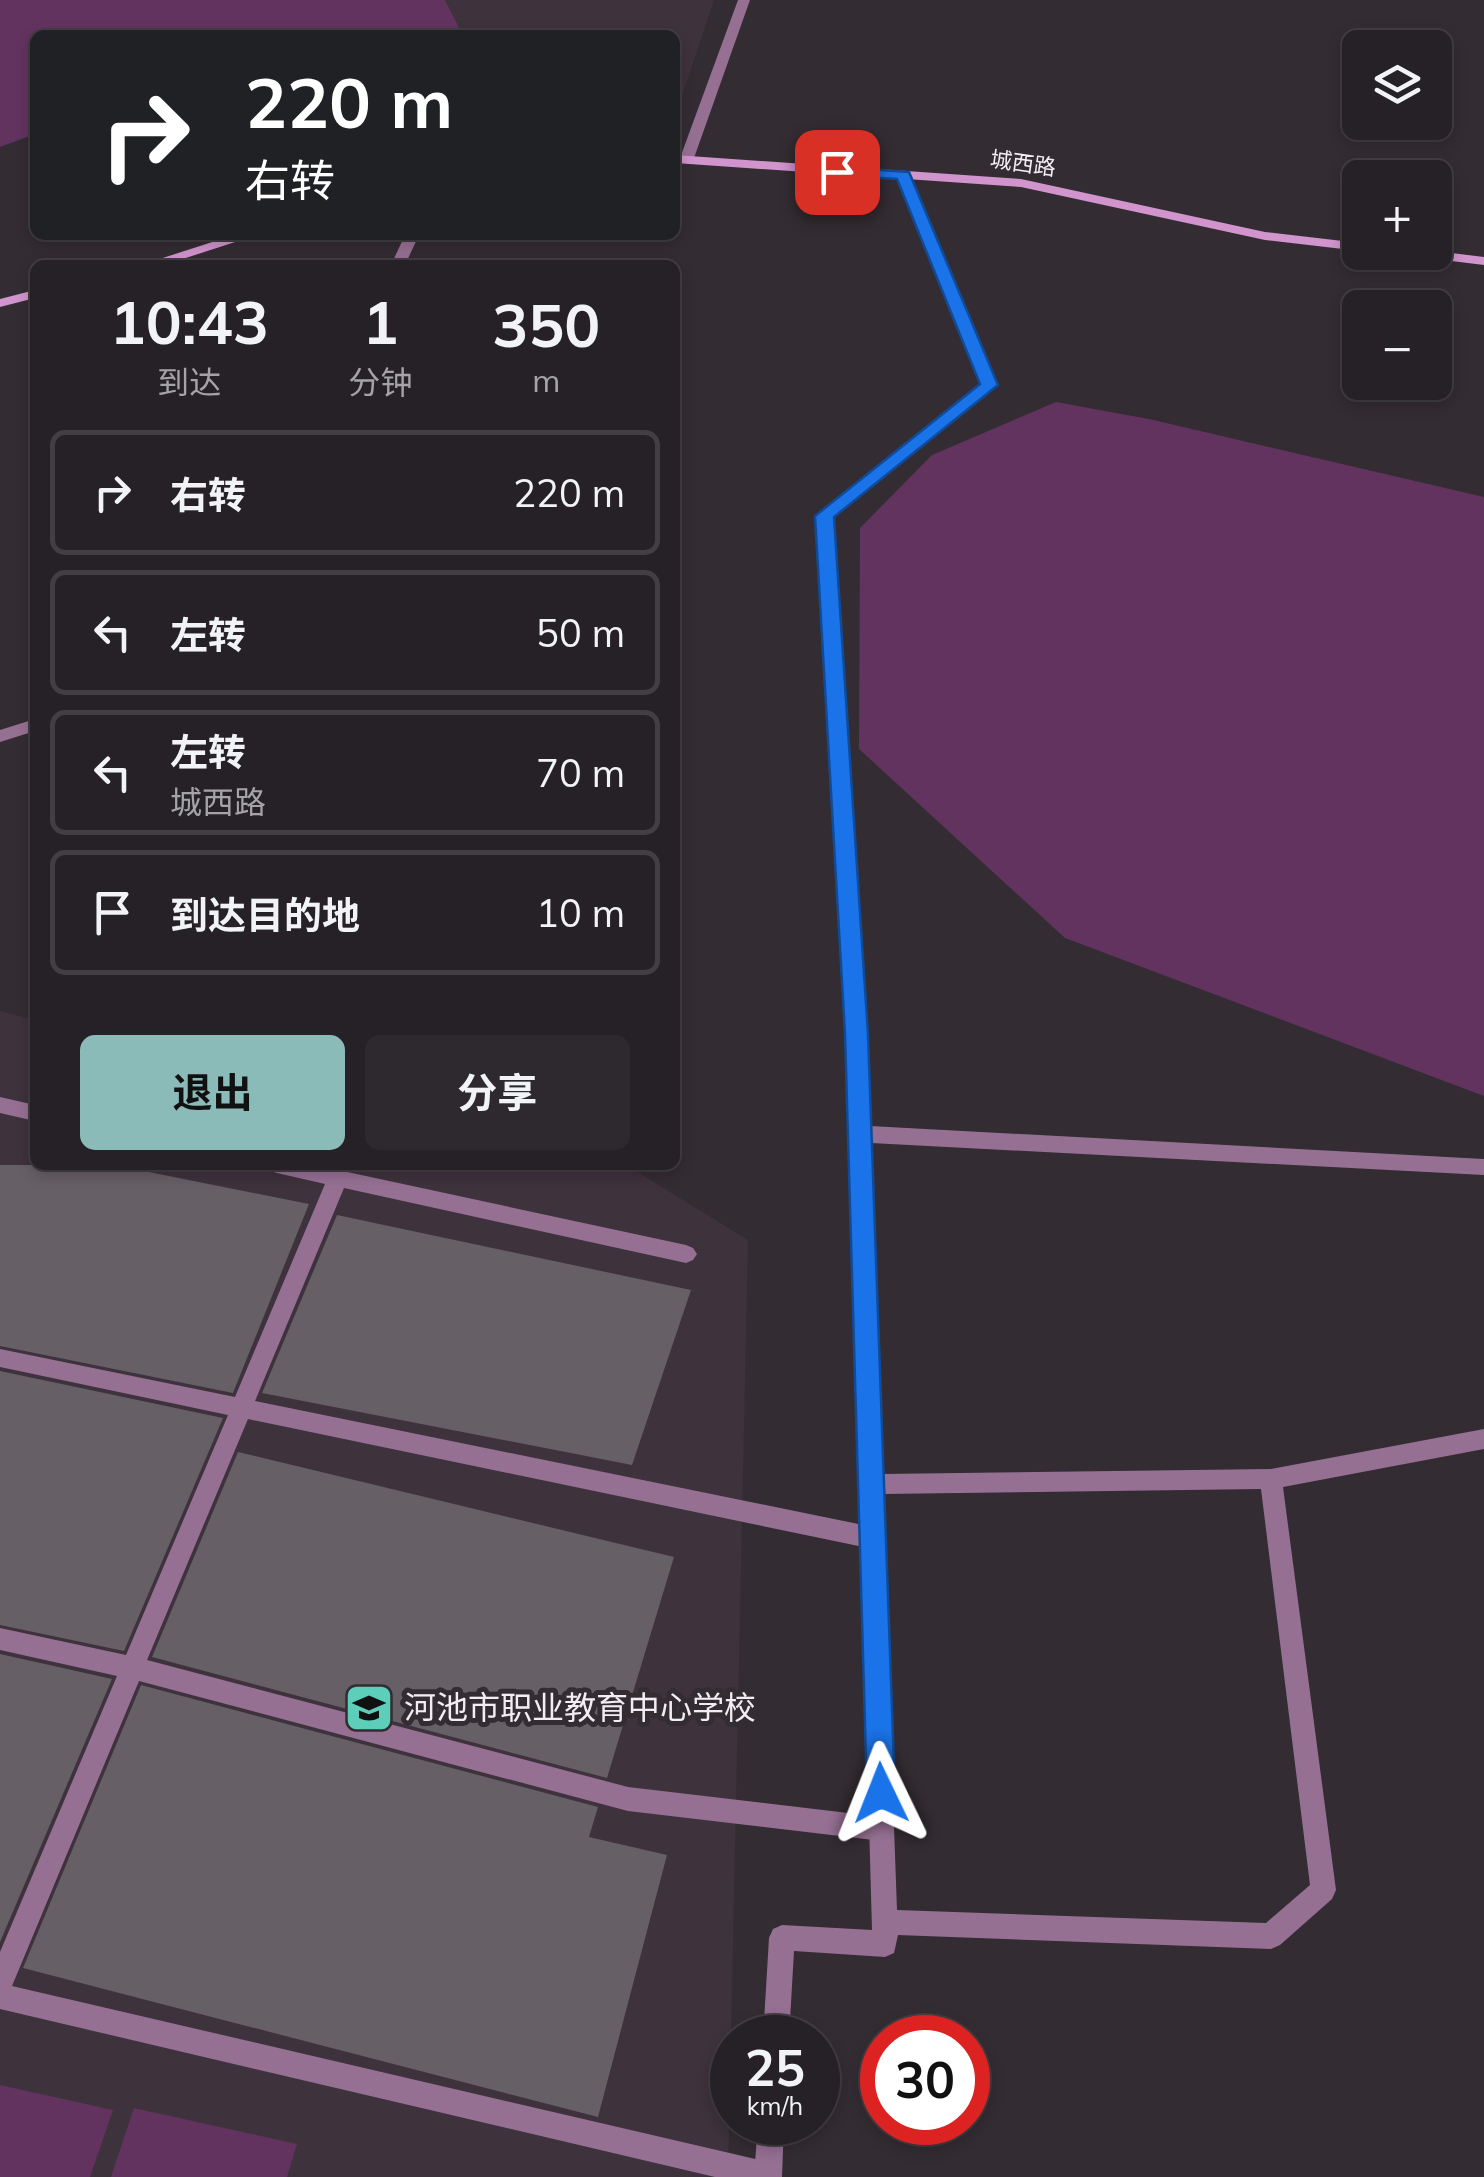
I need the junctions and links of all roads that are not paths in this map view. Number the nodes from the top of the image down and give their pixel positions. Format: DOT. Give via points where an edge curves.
graph roads {
  1 [pos="744,0"];
  2 [pos="681,158"];
  3 [pos="903,175"];
  4 [pos="233,240"];
  5 [pos="1342,245"];
  6 [pos="1452,257"];
  7 [pos="165,260"];
  8 [pos="1484,261"];
  9 [pos="30,295"];
  10 [pos="0,303"];
  11 [pos="30,727"];
  12 [pos="0,736"];
  13 [pos="0,1105"];
  14 [pos="30,1112"];
  15 [pos="859,1134"];
  16 [pos="1484,1167"];
  17 [pos="301,1170"];
  18 [pos="338,1178"];
  19 [pos="686,1254"];
  20 [pos="0,1358"];
  21 [pos="244,1408"];
  22 [pos="1484,1440"];
  23 [pos="1270,1479"];
  24 [pos="870,1484"];
  25 [pos="872,1538"];
  26 [pos="0,1639"];
  27 [pos="133,1668"];
  28 [pos="882,1829"];
  29 [pos="884,1922"];
  30 [pos="0,1984"];
  31 [pos="0,1996"];
  32 [pos="777,2015"];
  33 [pos="770,2145"];
  34 [pos="768,2176"];
  1 -- 2 [label="street"];
  2 -- 3 [label="street, 城西路"];
  3 -- 5 [label="street, 城西路" via="1020,183 1265,236"];
  3 -- 15 [label="street" via="989,385 824,516"];
  4 -- 7 [label="street"];
  6 -- 8 [label="street"];
  9 -- 10 [label="street"];
  11 -- 12 [label="street"];
  13 -- 14 [label="street"];
  15 -- 16 [label="street"];
  15 -- 24 [label="street"];
  17 -- 18 [label="street"];
  18 -- 19 [label="street"];
  18 -- 21 [label="street"];
  20 -- 21 [label="street"];
  21 -- 25 [label="street"];
  21 -- 27 [label="street"];
  22 -- 23 [label="street"];
  23 -- 24 [label="street"];
  23 -- 29 [label="street" via="1323,1890 1270,1936"];
  24 -- 25 [label="street"];
  25 -- 28 [label="street"];
  26 -- 27 [label="street"];
  27 -- 28 [label="street" via="628,1799"];
  27 -- 30 [label="street"];
  28 -- 29 [label="street"];
  29 -- 32 [label="street" via="885,1944 782,1938"];
  31 -- 34 [label="street"];
  33 -- 34 [label="street"];
}
